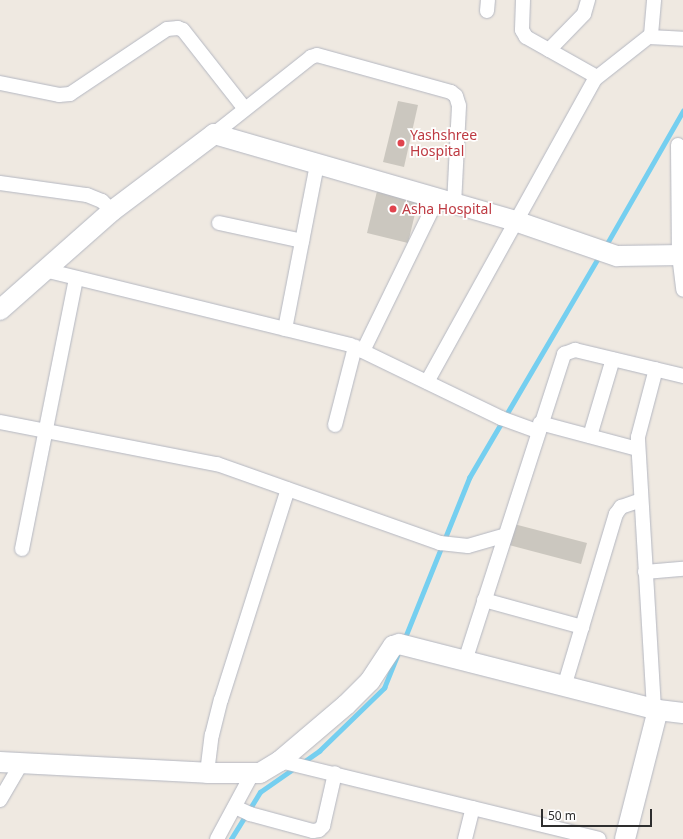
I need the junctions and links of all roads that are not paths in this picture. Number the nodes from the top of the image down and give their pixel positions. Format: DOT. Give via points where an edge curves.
graph roads {
  1 [pos="523,0"];
  2 [pos="588,0"];
  3 [pos="654,0"];
  4 [pos="649,37"];
  5 [pos="683,39"];
  6 [pos="549,50"];
  7 [pos="597,77"];
  8 [pos="0,82"];
  9 [pos="245,109"];
  10 [pos="214,134"];
  11 [pos="678,145"];
  12 [pos="316,164"];
  13 [pos="0,183"];
  14 [pos="445,201"];
  15 [pos="112,211"];
  16 [pos="518,222"];
  17 [pos="219,223"];
  18 [pos="302,241"];
  19 [pos="681,255"];
  20 [pos="45,270"];
  21 [pos="76,278"];
  22 [pos="683,290"];
  23 [pos="2,307"];
  24 [pos="285,329"];
  25 [pos="359,349"];
  26 [pos="613,359"];
  27 [pos="656,369"];
  28 [pos="683,376"];
  29 [pos="427,382"];
  30 [pos="0,422"];
  31 [pos="335,425"];
  32 [pos="539,427"];
  33 [pos="46,431"];
  34 [pos="590,436"];
  35 [pos="638,449"];
  36 [pos="288,489"];
  37 [pos="641,500"];
  38 [pos="504,536"];
  39 [pos="22,549"];
  40 [pos="683,569"];
  41 [pos="645,572"];
  42 [pos="484,600"];
  43 [pos="582,627"];
  44 [pos="465,661"];
  45 [pos="564,687"];
  46 [pos="656,710"];
  47 [pos="683,713"];
  48 [pos="0,762"];
  49 [pos="287,762"];
  50 [pos="21,764"];
  51 [pos="207,773"];
  52 [pos="335,773"];
  53 [pos="252,774"];
  54 [pos="0,800"];
  55 [pos="473,808"];
  56 [pos="243,810"];
  57 [pos="217,839"];
  58 [pos="465,839"];
  59 [pos="600,839"];
  60 [pos="625,839"];
  1 -- 6 [label="street" via="523,33"];
  2 -- 6 [label="street" via="584,14"];
  3 -- 4 [label="street" via="653,24"];
  4 -- 5 [label="street"];
  4 -- 7 [label="street"];
  6 -- 7 [label="street"];
  7 -- 16 [label="street"];
  8 -- 9 [label="street" via="59,95 70,94 167,29 178,28"];
  9 -- 10 [label="street"];
  9 -- 14 [label="street" via="317,55 450,92 456,96 459,106"];
  10 -- 12 [label="street"];
  10 -- 15 [label="street"];
  11 -- 19 [label="street"];
  12 -- 14 [label="street"];
  12 -- 18 [label="street"];
  13 -- 15 [label="street" via="87,195 102,201"];
  14 -- 16 [label="street"];
  14 -- 25 [label="street"];
  15 -- 20 [label="street"];
  16 -- 19 [label="street" via="578,245 618,256"];
  16 -- 29 [label="street"];
  17 -- 18 [label="street"];
  18 -- 24 [label="street"];
  19 -- 22 [label="street"];
  20 -- 21 [label="street"];
  20 -- 23 [label="street"];
  21 -- 24 [label="street"];
  21 -- 33 [label="street"];
  24 -- 25 [label="street"];
  25 -- 29 [label="street"];
  25 -- 31 [label="street"];
  26 -- 27 [label="street"];
  26 -- 32 [label="street" via="575,350 564,354"];
  26 -- 34 [label="street"];
  27 -- 28 [label="street"];
  27 -- 35 [label="street" via="640,427"];
  29 -- 32 [label="street" via="519,426"];
  30 -- 33 [label="street"];
  32 -- 34 [label="street"];
  32 -- 38 [label="street"];
  33 -- 36 [label="street" via="217,464"];
  33 -- 39 [label="street"];
  34 -- 35 [label="street"];
  35 -- 37 [label="street"];
  36 -- 38 [label="street" via="440,544 461,547"];
  36 -- 51 [label="street" via="221,700 212,735"];
  37 -- 41 [label="street"];
  37 -- 43 [label="street" via="621,507 616,514"];
  38 -- 42 [label="street"];
  40 -- 41 [label="street"];
  41 -- 46 [label="street"];
  42 -- 43 [label="street"];
  42 -- 44 [label="street"];
  43 -- 45 [label="street"];
  44 -- 45 [label="street"];
  44 -- 49 [label="street" via="399,644 393,646 370,681"];
  45 -- 46 [label="street"];
  46 -- 47 [label="street"];
  46 -- 60 [label="street"];
  48 -- 50 [label="street"];
  49 -- 52 [label="street"];
  49 -- 53 [label="street"];
  50 -- 51 [label="street"];
  50 -- 54 [label="street"];
  51 -- 53 [label="street"];
  52 -- 55 [label="street"];
  52 -- 56 [label="street" via="319,830 313,831"];
  53 -- 56 [label="street"];
  55 -- 58 [label="street"];
  55 -- 59 [label="street"];
  56 -- 57 [label="street"];
}
